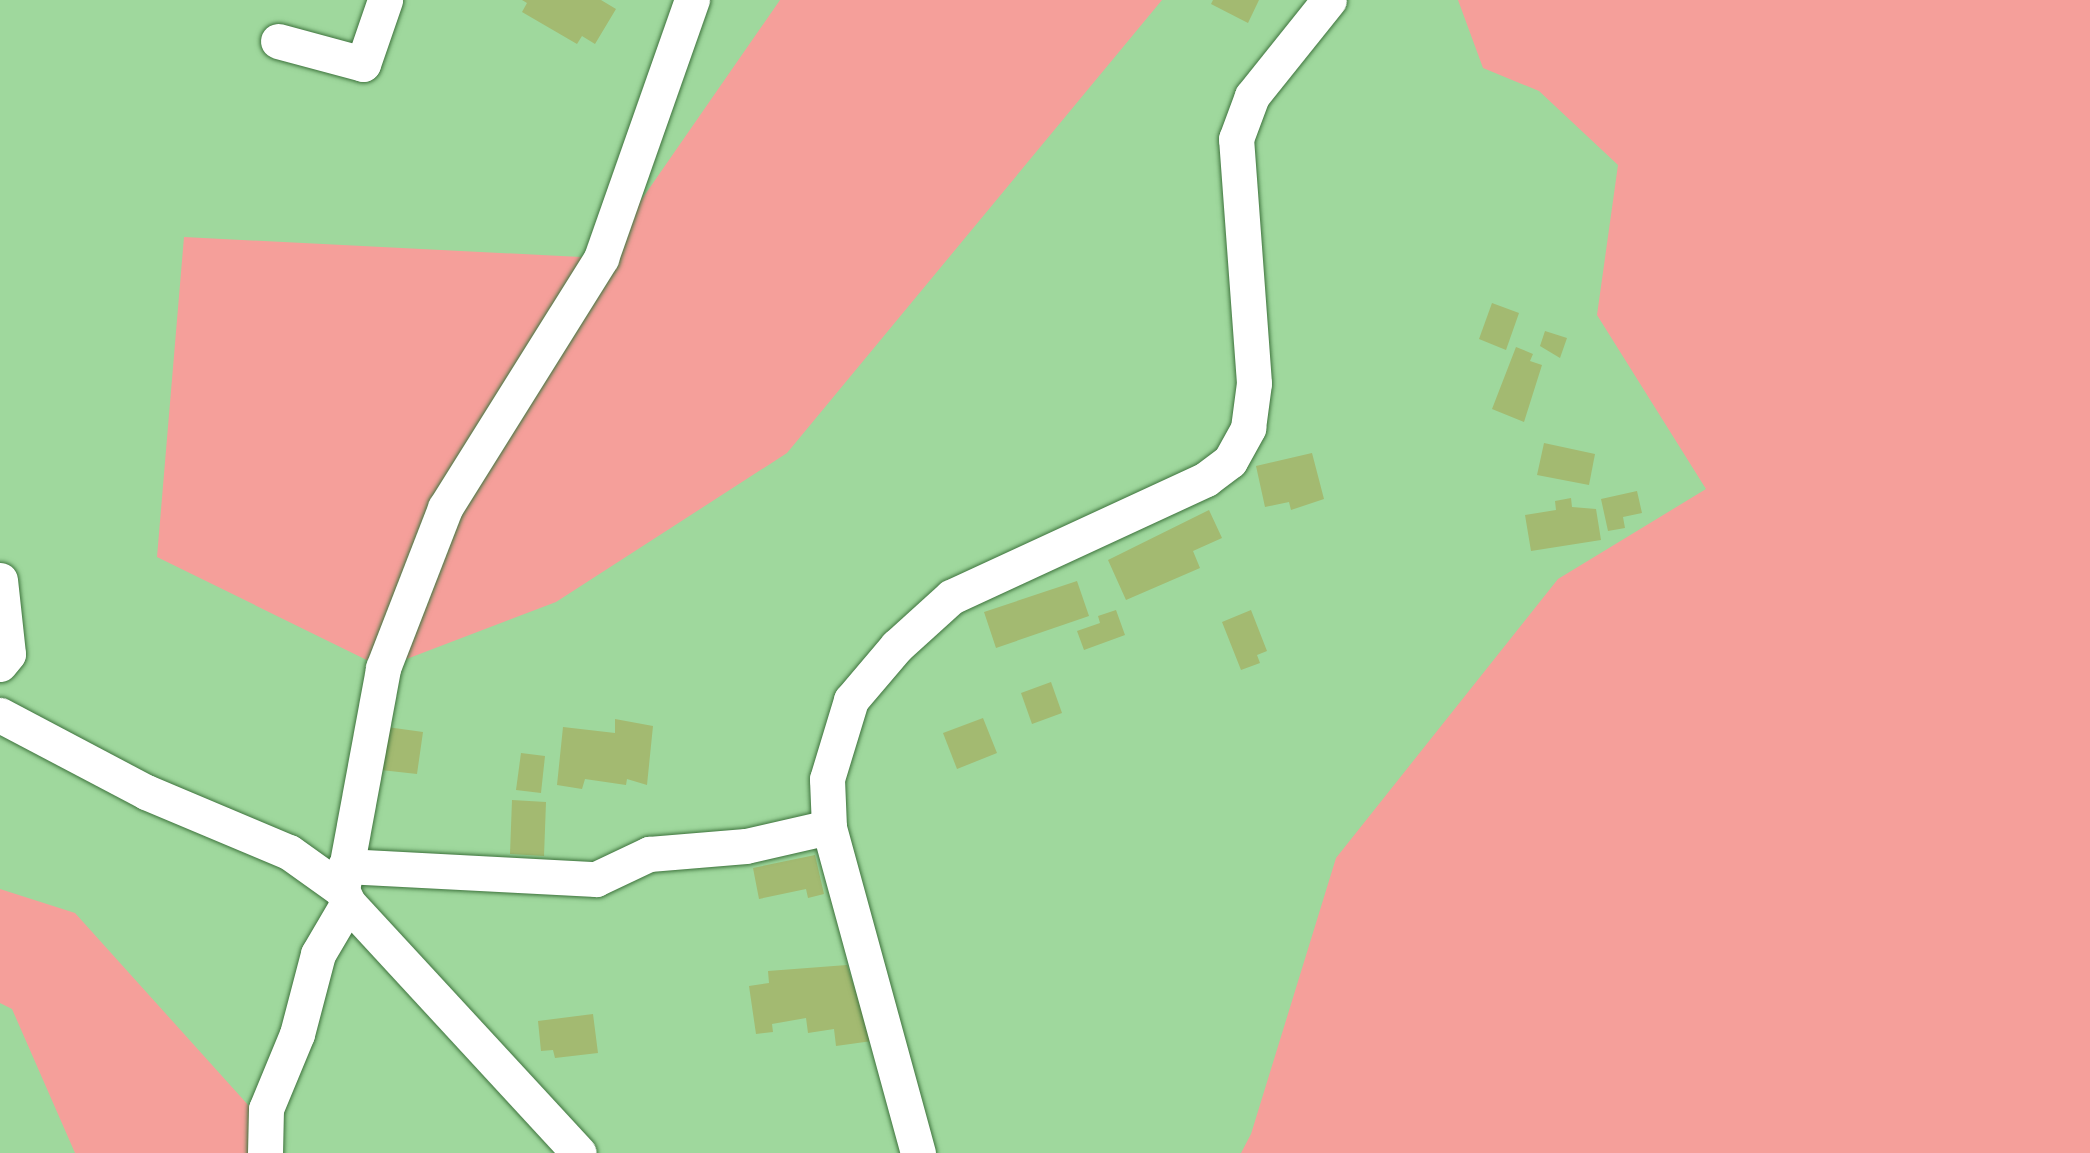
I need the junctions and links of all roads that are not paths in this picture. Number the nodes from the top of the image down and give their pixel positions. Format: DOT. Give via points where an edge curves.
graph roads {
  1 [pos="385,0"];
  2 [pos="691,0"];
  3 [pos="1329,0"];
  4 [pos="278,41"];
  5 [pos="0,580"];
  6 [pos="0,664"];
  7 [pos="0,715"];
  8 [pos="829,827"];
  9 [pos="345,886"];
  10 [pos="265,1153"];
  11 [pos="579,1153"];
  12 [pos="918,1153"];
  1 -- 4 [label="street" via="363,64"];
  2 -- 9 [label="street" via="601,258 445,508 383,668"];
  3 -- 8 [label="street" via="1252,96 1236,139 1254,383 1248,428 1230,461 1206,480 951,597 933,613 897,646 852,701 827,779"];
  5 -- 6 [label="street" via="8,654"];
  7 -- 9 [label="street" via="146,792 289,852"];
  8 -- 9 [label="street" via="746,846 649,854 596,879"];
  8 -- 12 [label="street"];
  9 -- 10 [label="street" via="318,954 297,1034 266,1108"];
  9 -- 11 [label="street"];
}
